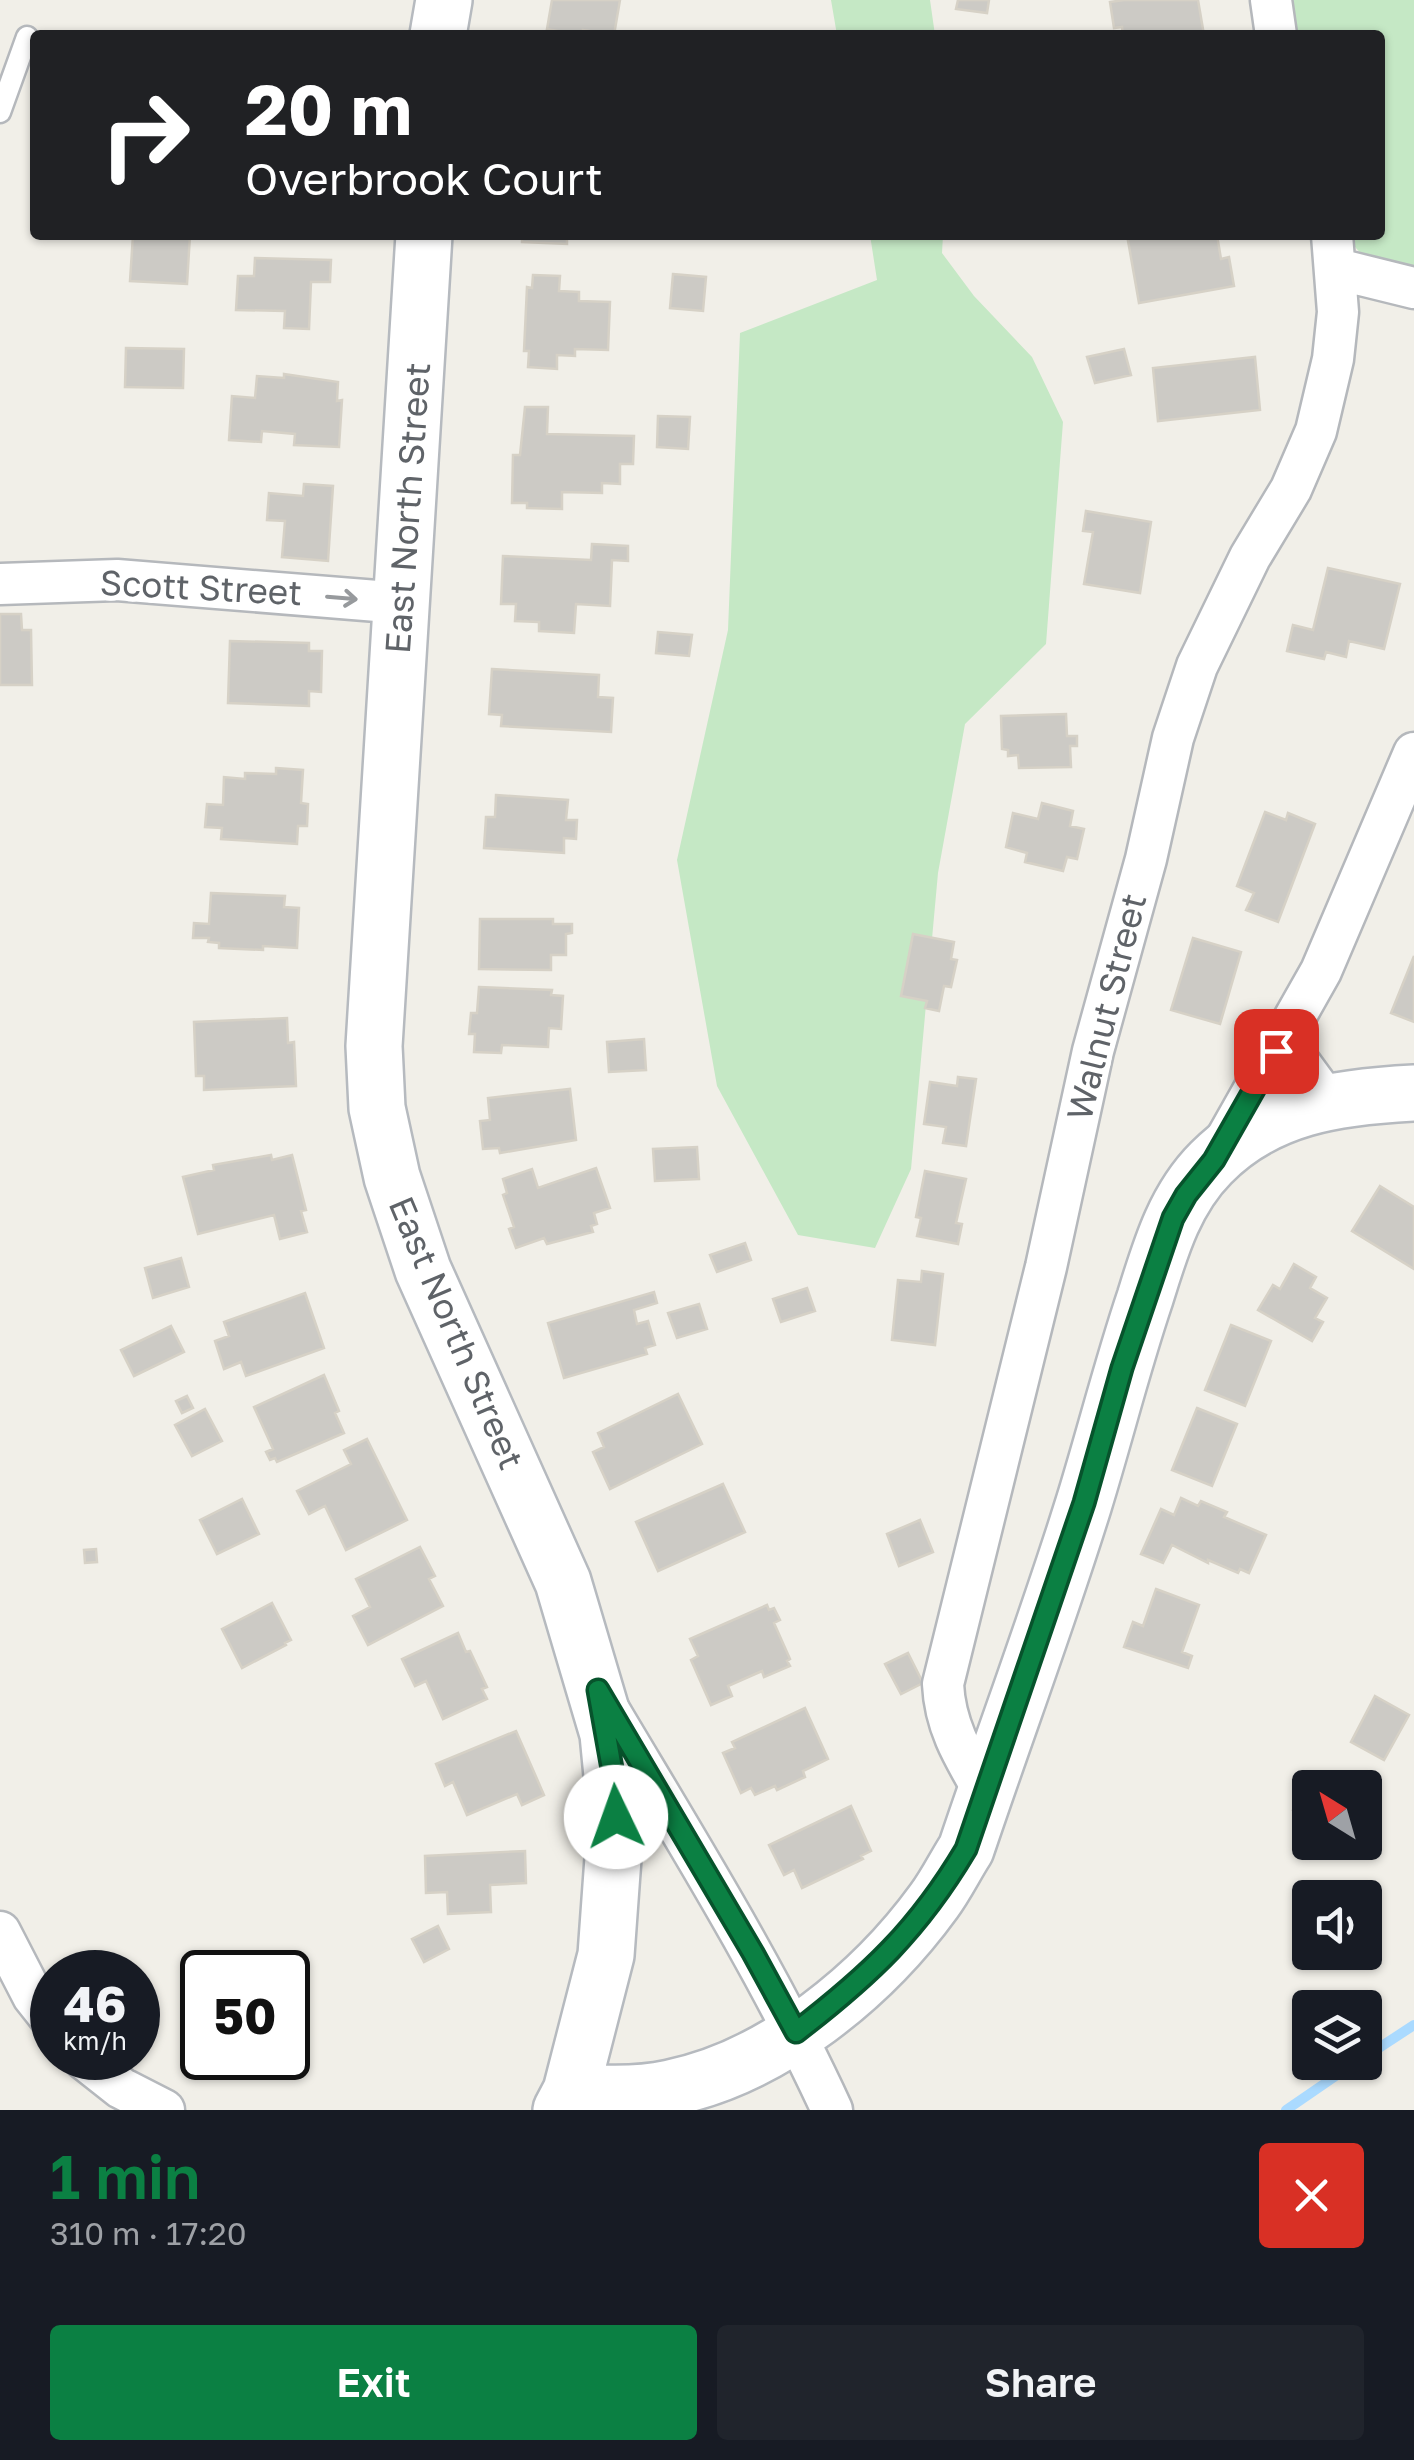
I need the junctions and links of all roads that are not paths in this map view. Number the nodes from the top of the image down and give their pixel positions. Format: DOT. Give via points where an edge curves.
graph roads {
  1 [pos="444,0"];
  2 [pos="1271,0"];
  3 [pos="439,30"];
  4 [pos="1275,30"];
  5 [pos="27,37"];
  6 [pos="0,112"];
  7 [pos="424,240"];
  8 [pos="1335,252"];
  9 [pos="1414,288"];
  10 [pos="0,584"];
  11 [pos="402,602"];
  12 [pos="1414,753"];
  13 [pos="1288,1030"];
  14 [pos="1414,1093"];
  15 [pos="1338,1099"];
  16 [pos="1214,1160"];
  17 [pos="598,1690"];
  18 [pos="984,1793"];
  19 [pos="0,1932"];
  20 [pos="30,1992"];
  21 [pos="796,2032"];
  22 [pos="111,2080"];
  23 [pos="566,2100"];
  24 [pos="164,2110"];
  25 [pos="832,2110"];
  1 -- 3 [label="main road"];
  2 -- 4 [label="street"];
  5 -- 6 [label="lane"];
  7 -- 11 [label="main road, East North Street"];
  8 -- 9 [label="street"];
  8 -- 18 [label="street, Walnut Street" via="1338,312 1316,431 1198,666 1172,738 943,1684 952,1736"];
  10 -- 11 [label="street, Scott Street, one-way" via="117,580"];
  11 -- 17 [label="main road, East North Street" via="374,1046 377,1108 424,1270 563,1582"];
  12 -- 13 [label="street" via="1352,905"];
  13 -- 15 [label="lane"];
  13 -- 16 [label="street"];
  14 -- 15 [label="main road"];
  15 -- 16 [label="main road" via="1277,1116"];
  16 -- 18 [label="main road" via="1186,1195 1160,1249 1084,1503"];
  17 -- 21 [label="street"];
  17 -- 23 [label="main road, East North Street" via="616,1817 606,1955"];
  18 -- 21 [label="main road" via="966,1849 936,1899 902,1942"];
  19 -- 20 [label="street"];
  21 -- 23 [label="main road" via="748,2060 670,2088"];
  21 -- 25 [label="street"];
  22 -- 24 [label="street"];
}
